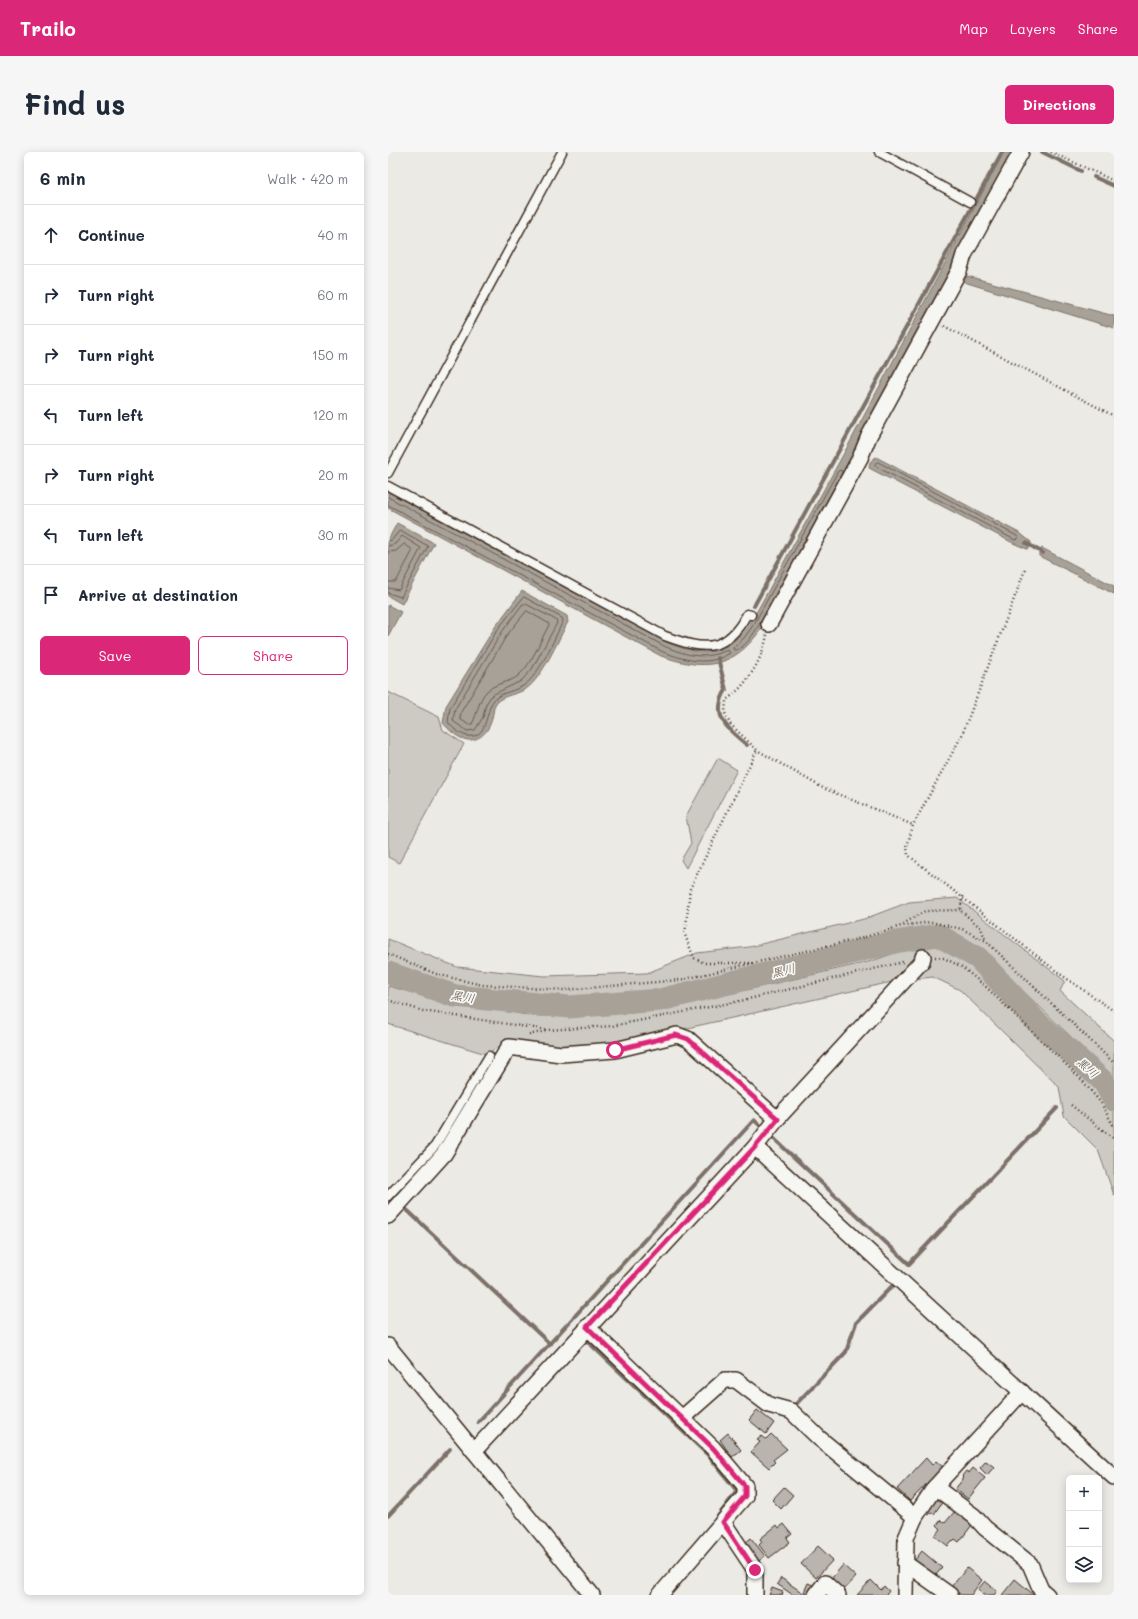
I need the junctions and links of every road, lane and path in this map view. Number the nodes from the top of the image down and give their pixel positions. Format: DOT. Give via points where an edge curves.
graph roads {
  1 [pos="562,152"];
  2 [pos="879,152"];
  3 [pos="1021,152"];
  4 [pos="1051,152"];
  5 [pos="1114,181"];
  6 [pos="970,202"];
  7 [pos="933,320"];
  8 [pos="1114,416"];
  9 [pos="388,473"];
  10 [pos="388,486"];
  11 [pos="1024,570"];
  12 [pos="751,615"];
  13 [pos="769,624"];
  14 [pos="757,750"];
  15 [pos="913,825"];
  16 [pos="963,896"];
  17 [pos="960,910"];
  18 [pos="901,926"];
  19 [pos="986,941"];
  20 [pos="388,954"];
  21 [pos="923,956"];
  22 [pos="754,963"];
  23 [pos="388,1000"];
  24 [pos="1114,1011"];
  25 [pos="489,1056"];
  26 [pos="1114,1063"];
  27 [pos="1071,1104"];
  28 [pos="1114,1127"];
  29 [pos="770,1128"];
  30 [pos="1114,1139"];
  31 [pos="755,1147"];
  32 [pos="388,1196"];
  33 [pos="388,1216"];
  34 [pos="587,1327"];
  35 [pos="388,1346"];
  36 [pos="1022,1392"];
  37 [pos="682,1418"];
  38 [pos="467,1442"];
  39 [pos="1114,1477"];
  40 [pos="935,1487"];
  41 [pos="915,1517"];
  42 [pos="723,1522"];
  43 [pos="905,1563"];
  44 [pos="592,1595"];
  45 [pos="660,1595"];
  46 [pos="755,1595"];
  47 [pos="816,1595"];
  48 [pos="838,1595"];
  49 [pos="905,1595"];
  50 [pos="950,1595"];
  51 [pos="1047,1595"];
  1 -- 9 [label="lane"];
  2 -- 6 [label="lane"];
  3 -- 7 [label="street" via="964,254 956,276"];
  4 -- 5 [label="path"];
  7 -- 8 [label="path"];
  7 -- 13 [label="street"];
  10 -- 12 [label="lane" via="665,636 691,645 717,645 730,639 747,614"];
  11 -- 15 [label="path" via="962,735"];
  13 -- 14 [label="path" via="765,647 756,667 735,694 726,700 725,713 730,724"];
  14 -- 15 [label="path" via="823,788"];
  14 -- 22 [label="path" via="690,889 685,935 694,958 704,963"];
  15 -- 16 [label="path" via="907,847 908,855"];
  16 -- 17 [label="path"];
  16 -- 24 [label="path" via="1060,974"];
  17 -- 18 [label="path" via="925,912"];
  17 -- 19 [label="path" via="981,928"];
  18 -- 19 [label="path" via="930,922 962,929"];
  18 -- 22 [label="path" via="862,938"];
  19 -- 26 [label="path"];
  20 -- 22 [label="path" via="436,974 482,984 564,990 680,980"];
  21 -- 23 [label="path" via="740,1000 612,1026 547,1030 423,1011"];
  21 -- 28 [label="path" via="944,958 962,967 986,986 1081,1079 1101,1103"];
  21 -- 29 [label="street" via="922,961"];
  25 -- 32 [label="lane" via="435,1146"];
  27 -- 30 [label="path"];
  29 -- 31 [label="street"];
  29 -- 33 [label="street" via="688,1039 676,1035 615,1050 569,1053 509,1047 444,1154"];
  31 -- 34 [label="street"];
  31 -- 36 [label="street"];
  34 -- 37 [label="street"];
  34 -- 38 [label="street"];
  35 -- 38 [label="street"];
  36 -- 39 [label="street"];
  36 -- 40 [label="street"];
  37 -- 41 [label="street" via="726,1380 736,1380 769,1405 791,1411 819,1438"];
  37 -- 42 [label="street" via="713,1448 745,1486 745,1496"];
  38 -- 44 [label="street"];
  40 -- 41 [label="street"];
  40 -- 51 [label="street" via="974,1516 1030,1564 1041,1590"];
  41 -- 43 [label="street" via="906,1538"];
  42 -- 45 [label="street"];
  42 -- 46 [label="street" via="755,1570"];
  43 -- 49 [label="street"];
  43 -- 50 [label="street"];
  47 -- 48 [label="street" via="825,1583"];
}
